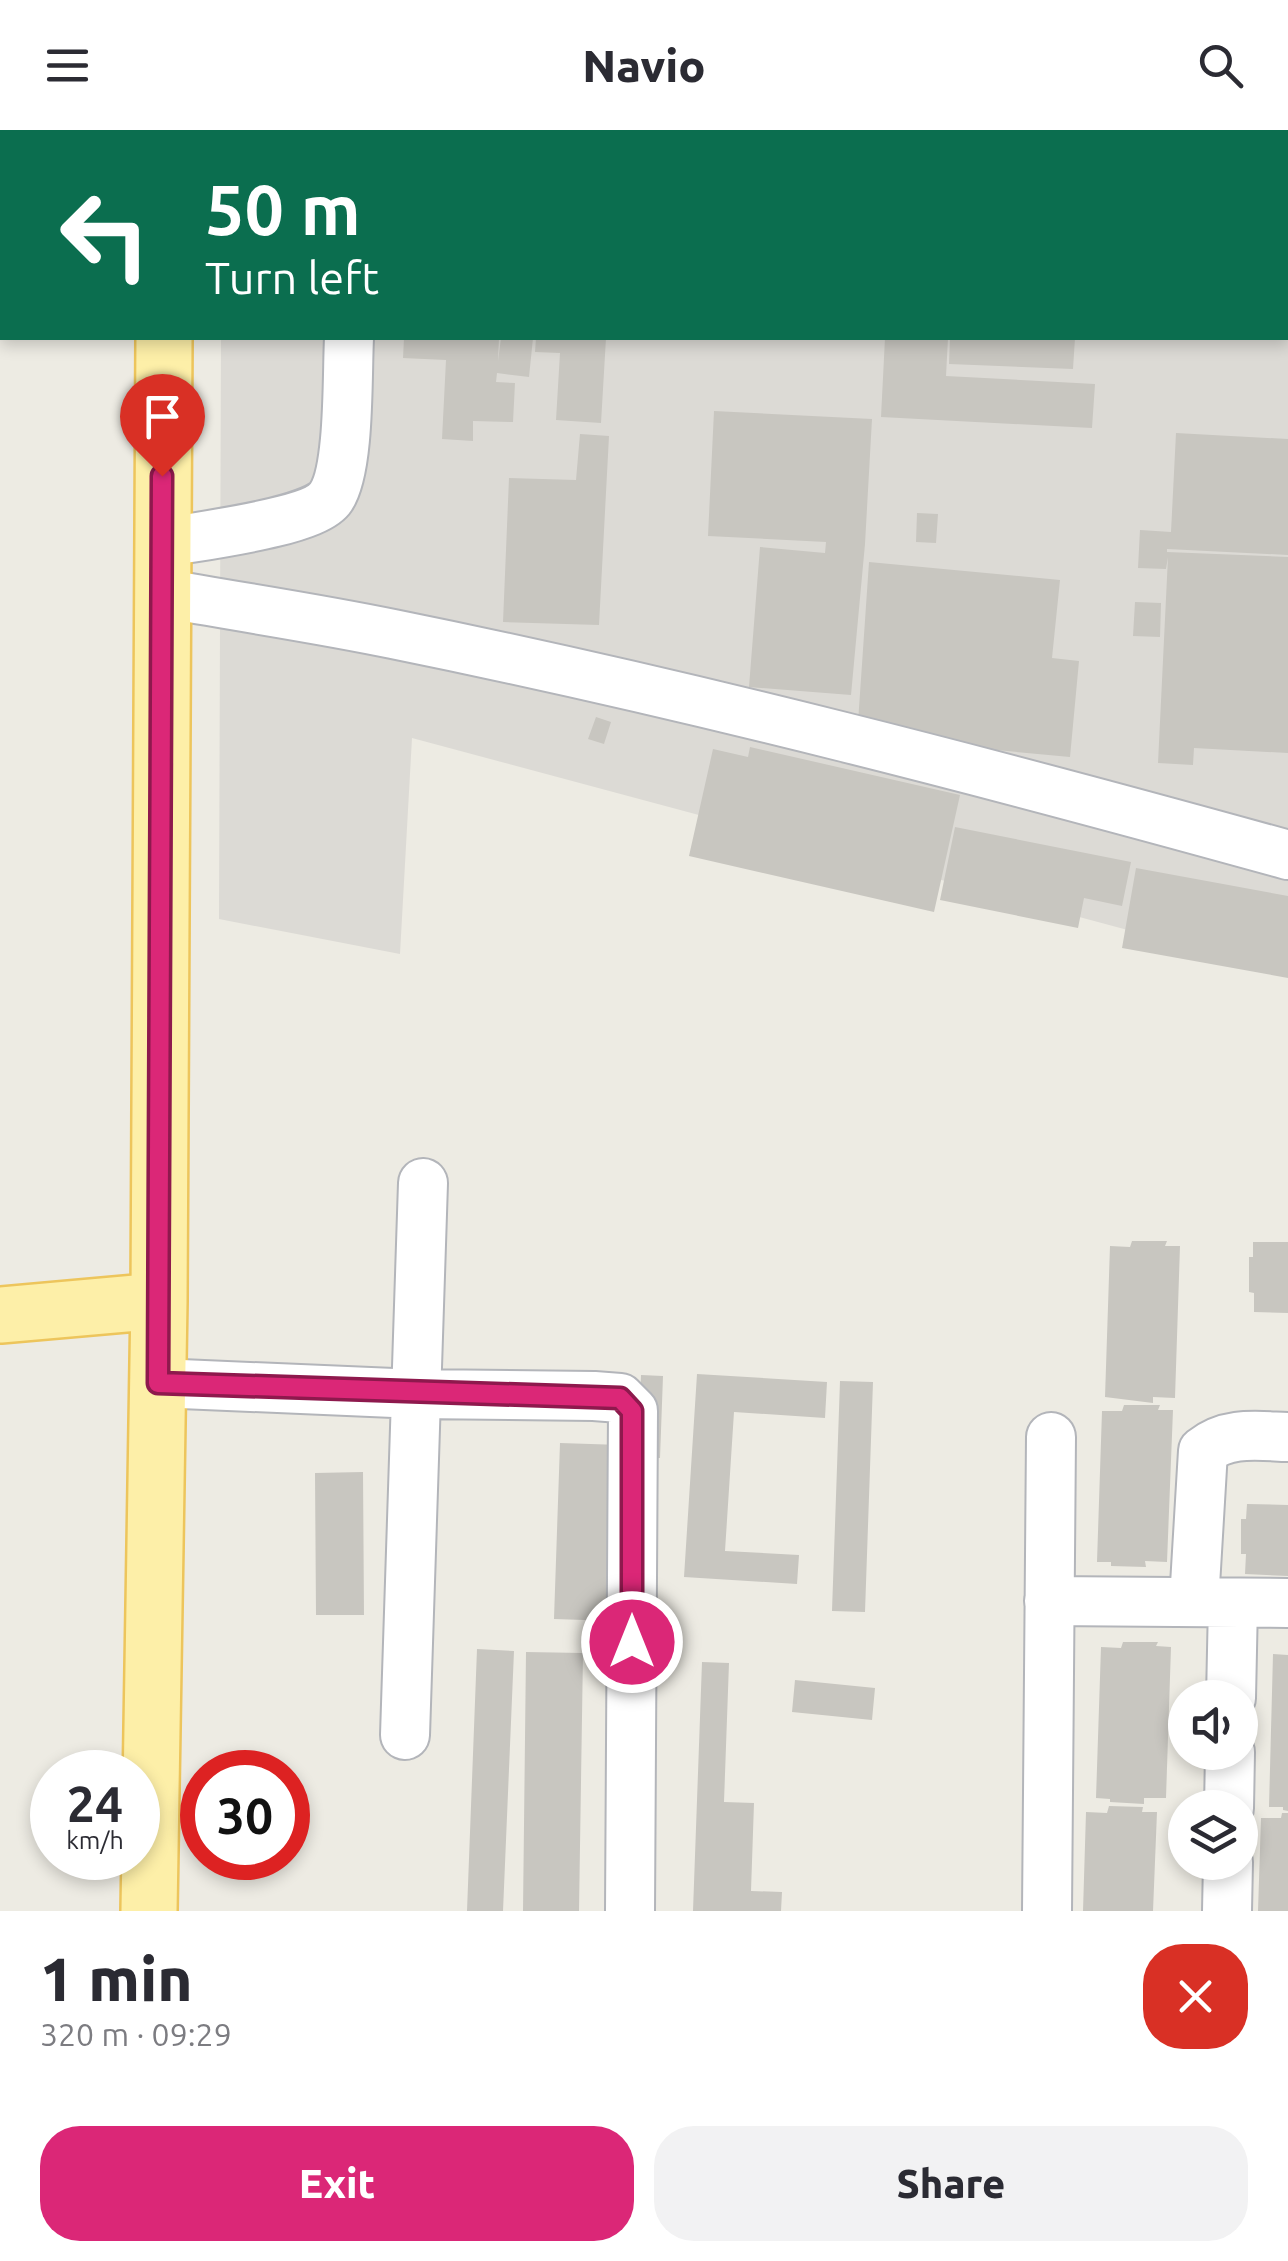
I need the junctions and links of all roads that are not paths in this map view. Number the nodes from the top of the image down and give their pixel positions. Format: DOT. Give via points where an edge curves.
graph roads {
  1 [pos="164,340"];
  2 [pos="349,340"];
  3 [pos="162,568"];
  4 [pos="1288,855"];
  5 [pos="423,1182"];
  6 [pos="159,1300"];
  7 [pos="0,1315"];
  8 [pos="158,1383"];
  9 [pos="417,1394"];
  10 [pos="1288,1436"];
  11 [pos="1050,1437"];
  12 [pos="1049,1601"];
  13 [pos="1214,1603"];
  14 [pos="1288,1603"];
  15 [pos="1229,1680"];
  16 [pos="405,1735"];
  17 [pos="1228,1880"];
  18 [pos="150,1911"];
  19 [pos="630,1911"];
  20 [pos="1047,1911"];
  21 [pos="1227,1911"];
  1 -- 3 [label="main road"];
  2 -- 3 [label="street" via="341,479 329,502"];
  3 -- 4 [label="street" via="390,633 635,686"];
  3 -- 6 [label="main road"];
  5 -- 9 [label="street"];
  6 -- 7 [label="main road"];
  6 -- 8 [label="main road"];
  8 -- 9 [label="street"];
  8 -- 18 [label="main road"];
  9 -- 16 [label="street"];
  9 -- 19 [label="street" via="620,1398 632,1411"];
  10 -- 13 [label="street" via="1236,1436 1203,1451"];
  11 -- 12 [label="street"];
  12 -- 13 [label="street"];
  12 -- 20 [label="street"];
  13 -- 14 [label="street"];
  13 -- 15 [label="street"];
  17 -- 21 [label="street"];
}
